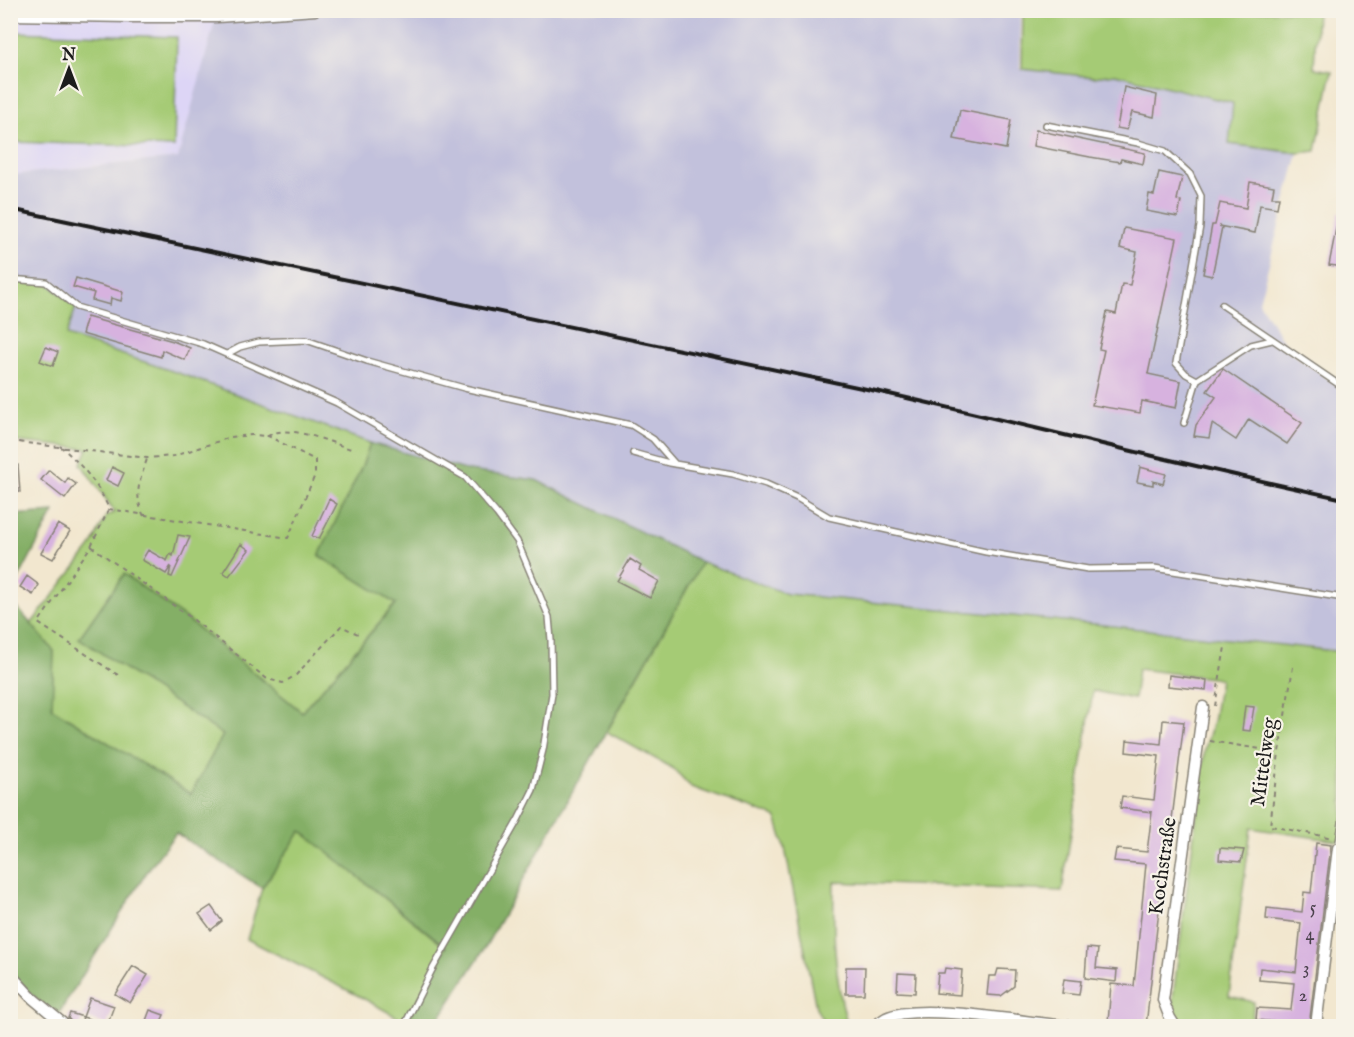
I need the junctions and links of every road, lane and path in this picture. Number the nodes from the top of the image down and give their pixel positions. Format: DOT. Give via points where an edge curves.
graph roads {
  1 [pos="315,10"];
  2 [pos="130,14"];
  3 [pos="10,15"];
  4 [pos="1046,125"];
  5 [pos="10,279"];
  6 [pos="1222,305"];
  7 [pos="1272,340"];
  8 [pos="227,354"];
  9 [pos="1197,380"];
  10 [pos="1344,388"];
  11 [pos="1184,423"];
  12 [pos="268,436"];
  13 [pos="10,441"];
  14 [pos="60,446"];
  15 [pos="351,449"];
  16 [pos="633,453"];
  17 [pos="147,458"];
  18 [pos="675,464"];
  19 [pos="109,509"];
  20 [pos="144,516"];
  21 [pos="91,546"];
  22 [pos="1344,598"];
  23 [pos="360,634"];
  24 [pos="1225,647"];
  25 [pos="1293,667"];
  26 [pos="118,675"];
  27 [pos="1209,708"];
  28 [pos="1199,739"];
  29 [pos="1279,752"];
  30 [pos="1344,811"];
  31 [pos="1339,843"];
  32 [pos="10,974"];
  33 [pos="66,1026"];
  34 [pos="404,1026"];
  35 [pos="875,1026"];
  36 [pos="1068,1026"];
  37 [pos="1175,1026"];
  38 [pos="1316,1026"];
  1 -- 2 [label="street" via="216,16"];
  2 -- 3 [label="street"];
  4 -- 9 [label="lane" via="1138,142 1165,151 1190,174 1201,196 1200,226 1176,363"];
  5 -- 8 [label="lane" via="46,282 76,307"];
  6 -- 7 [label="lane"];
  7 -- 9 [label="lane" via="1251,345"];
  7 -- 10 [label="lane"];
  8 -- 18 [label="lane" via="260,342 306,340 464,388 631,425 653,439"];
  8 -- 34 [label="lane" via="337,403 465,477 517,541 549,617 552,694 532,790"];
  9 -- 11 [label="lane"];
  12 -- 15 [label="path" via="275,431 292,431"];
  12 -- 17 [label="path" via="231,437 174,456"];
  12 -- 20 [label="path" via="315,460 315,475 288,538"];
  13 -- 14 [label="path"];
  14 -- 17 [label="path"];
  14 -- 19 [label="path" via="81,464"];
  16 -- 18 [label="lane"];
  17 -- 20 [label="path" via="137,489"];
  18 -- 22 [label="lane" via="766,484 829,517 987,552 1088,568 1154,568"];
  19 -- 20 [label="path"];
  19 -- 21 [label="path"];
  21 -- 23 [label="path" via="190,617 267,679 283,683 296,675 341,626"];
  21 -- 26 [label="path" via="38,623"];
  24 -- 27 [label="path"];
  25 -- 29 [label="path, Mittelweg"];
  27 -- 28 [label="street, Kochstraße"];
  28 -- 29 [label="path"];
  28 -- 37 [label="street, Kochstraße" via="1163,1000"];
  29 -- 31 [label="path, Mittelweg" via="1270,826"];
  30 -- 31 [label="lane"];
  31 -- 38 [label="street"];
  32 -- 33 [label="street"];
  35 -- 36 [label="street" via="887,1018 914,1013 947,1013"];
}
